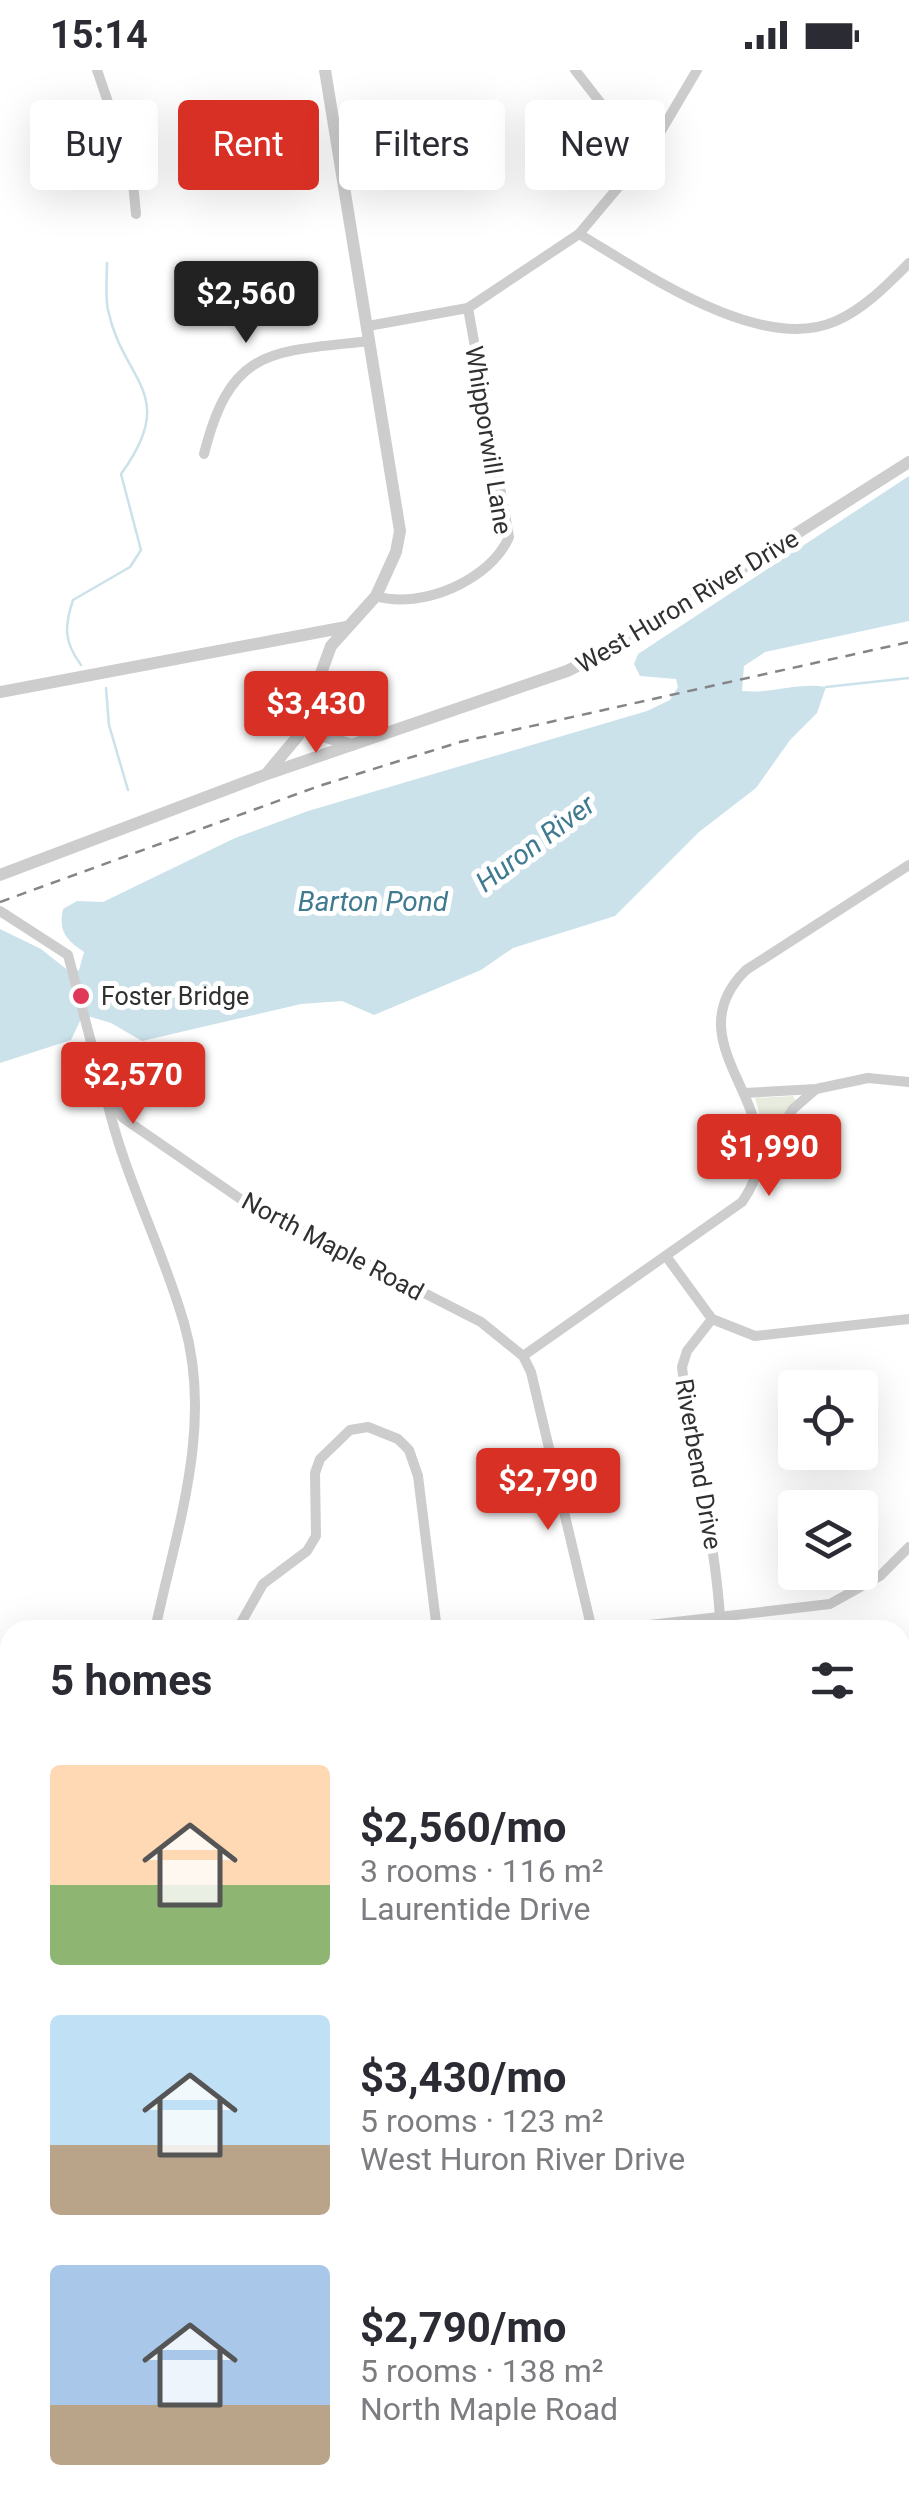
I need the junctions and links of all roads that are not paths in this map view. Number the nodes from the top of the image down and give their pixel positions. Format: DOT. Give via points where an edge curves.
graph roads {
  1 [pos="97,70"];
  2 [pos="325,70"];
  3 [pos="575,70"];
  4 [pos="697,70"];
  5 [pos="598,100"];
  6 [pos="665,124"];
  7 [pos="616,190"];
  8 [pos="136,214"];
  9 [pos="579,234"];
  10 [pos="909,263"];
  11 [pos="468,308"];
  12 [pos="369,333"];
  13 [pos="204,454"];
  14 [pos="909,462"];
  15 [pos="376,596"];
  16 [pos="346,627"];
  17 [pos="0,692"];
  18 [pos="308,715"];
  19 [pos="361,746"];
  20 [pos="266,774"];
  21 [pos="909,864"];
  22 [pos="0,875"];
  23 [pos="0,911"];
  24 [pos="909,1082"];
  25 [pos="816,1089"];
  26 [pos="744,1093"];
  27 [pos="105,1095"];
  28 [pos="763,1156"];
  29 [pos="666,1256"];
  30 [pos="712,1319"];
  31 [pos="909,1319"];
  32 [pos="524,1356"];
  33 [pos="909,1547"];
  34 [pos="720,1618"];
  35 [pos="156,1620"];
  36 [pos="243,1620"];
  37 [pos="436,1620"];
  38 [pos="590,1620"];
  39 [pos="701,1620"];
  1 -- 8 [label="street" via="132,172"];
  2 -- 12 [label="street"];
  3 -- 5 [label="street"];
  4 -- 6 [label="street"];
  7 -- 9 [label="street"];
  9 -- 10 [label="street" via="730,314 806,327 856,310"];
  9 -- 11 [label="street"];
  11 -- 12 [label="street"];
  11 -- 15 [label="street, Whipporwill Lane" via="509,536 494,563 464,581 412,599"];
  12 -- 13 [label="street" via="280,354 240,374 216,406"];
  12 -- 15 [label="street" via="400,531"];
  14 -- 19 [label="street, West Huron River Drive" via="610,650 509,695"];
  15 -- 16 [label="street"];
  16 -- 17 [label="street"];
  16 -- 18 [label="street" via="322,666"];
  18 -- 19 [label="street" via="320,734"];
  18 -- 20 [label="street" via="287,754"];
  19 -- 20 [label="street, West Huron River Drive"];
  20 -- 22 [label="street, West Huron River Drive"];
  21 -- 26 [label="street" via="730,986 720,1030"];
  23 -- 27 [label="street" via="60,946 74,966"];
  24 -- 25 [label="street" via="868,1078"];
  25 -- 26 [label="street"];
  25 -- 28 [label="street"];
  26 -- 28 [label="street"];
  27 -- 32 [label="street, North Maple Road" via="122,1118 242,1200 481,1322"];
  27 -- 35 [label="street" via="185,1326 192,1379 188,1493"];
  28 -- 29 [label="street" via="742,1202"];
  29 -- 30 [label="street"];
  29 -- 32 [label="street"];
  30 -- 31 [label="street" via="755,1336"];
  30 -- 34 [label="street, Riverbend Drive" via="682,1367"];
  32 -- 38 [label="street"];
  33 -- 34 [label="street" via="869,1584 830,1604"];
  34 -- 39 [label="street"];
  36 -- 37 [label="street" via="263,1584 307,1551 316,1536 320,1459 350,1430 368,1427 409,1450"];
}
